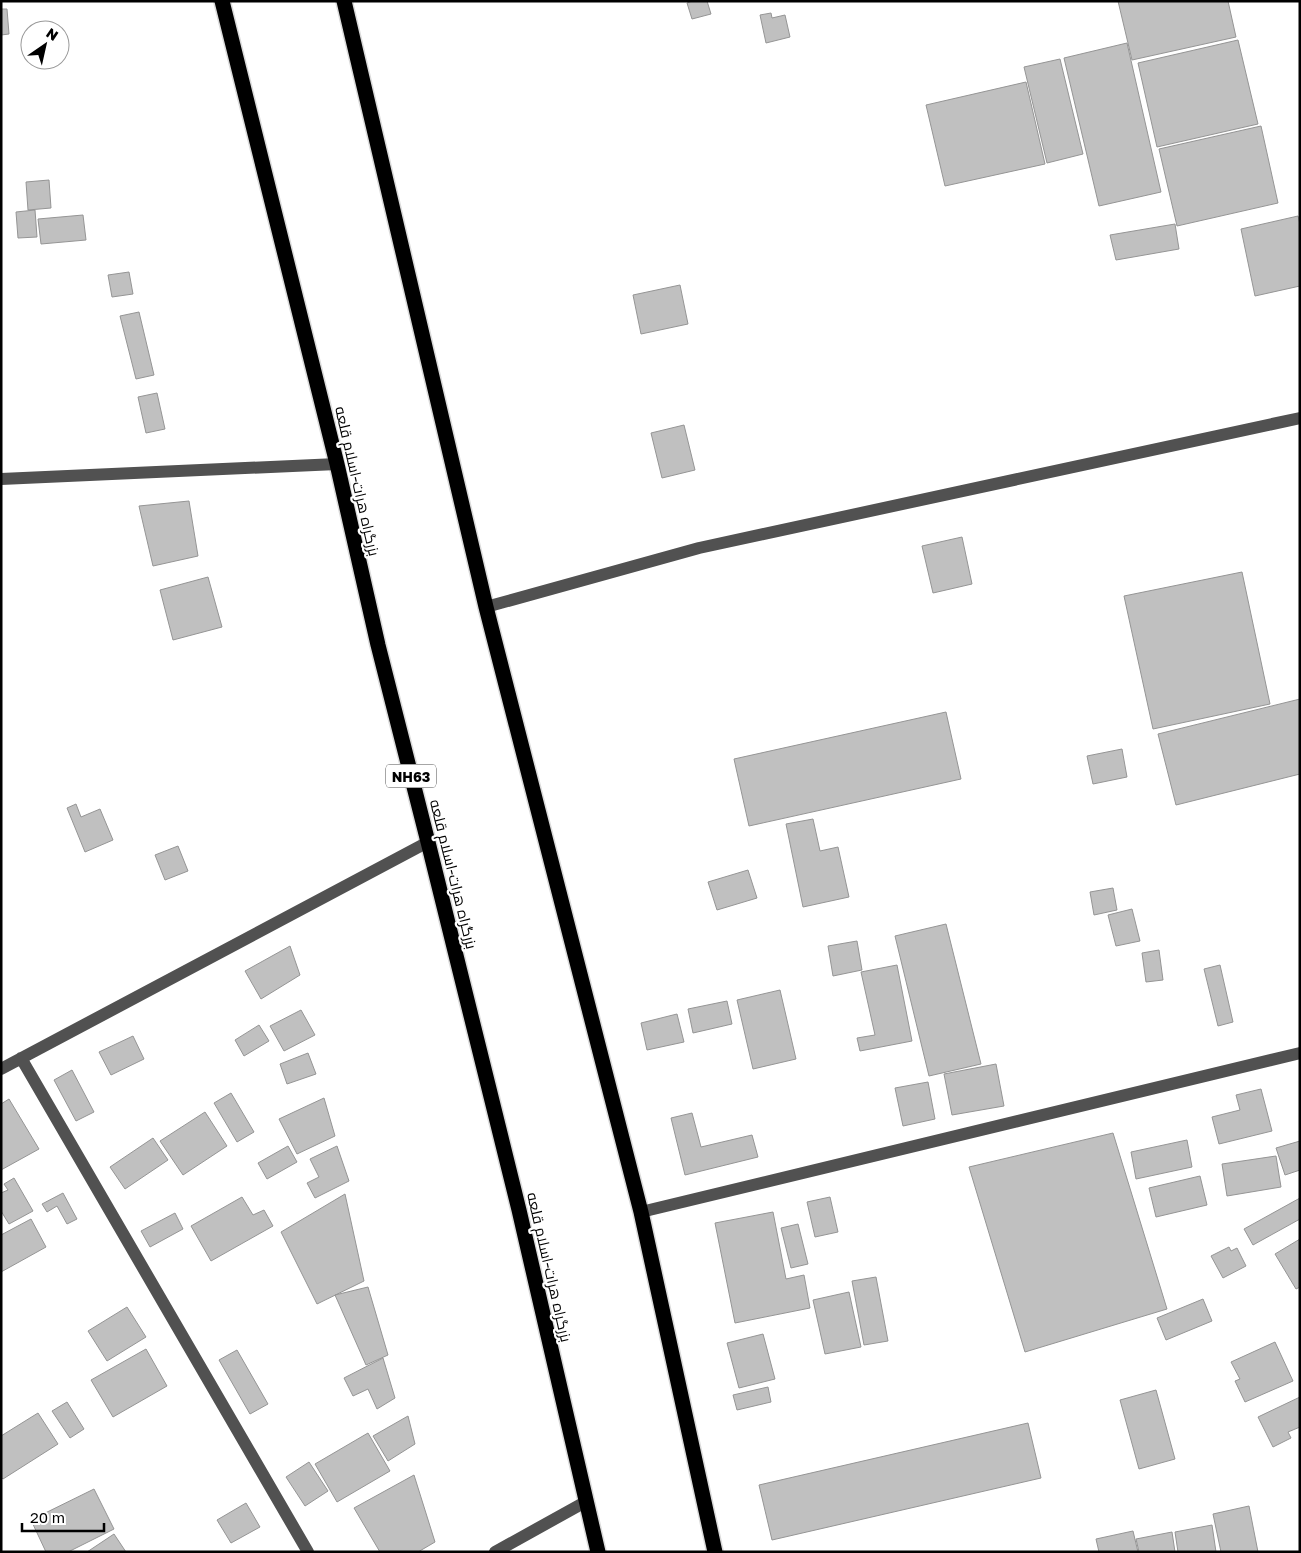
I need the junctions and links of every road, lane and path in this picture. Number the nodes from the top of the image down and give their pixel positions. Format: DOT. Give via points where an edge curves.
graph roads {
  1 [pos="222,1"];
  2 [pos="344,1"];
  3 [pos="1300,418"];
  4 [pos="337,464"];
  5 [pos="1,479"];
  6 [pos="486,607"];
  7 [pos="428,842"];
  8 [pos="1300,1052"];
  9 [pos="21,1058"];
  10 [pos="1,1069"];
  11 [pos="641,1212"];
  12 [pos="587,1501"];
  13 [pos="308,1552"];
  14 [pos="495,1552"];
  15 [pos="598,1552"];
  16 [pos="715,1552"];
  1 -- 4 [label="highway, بزرگراه هرات-اسلام قلعه / NH63"];
  2 -- 6 [label="highway"];
  3 -- 6 [label="street" via="699,548"];
  4 -- 5 [label="street"];
  4 -- 7 [label="highway, بزرگراه هرات-اسلام قلعه / NH63" via="378,645"];
  6 -- 11 [label="highway"];
  7 -- 9 [label="street"];
  7 -- 12 [label="highway, بزرگراه هرات-اسلام قلعه / NH63"];
  8 -- 11 [label="street"];
  9 -- 10 [label="street"];
  9 -- 13 [label="street"];
  11 -- 16 [label="highway"];
  12 -- 14 [label="street"];
  12 -- 15 [label="highway, بزرگراه هرات-اسلام قلعه / NH63"];
}
